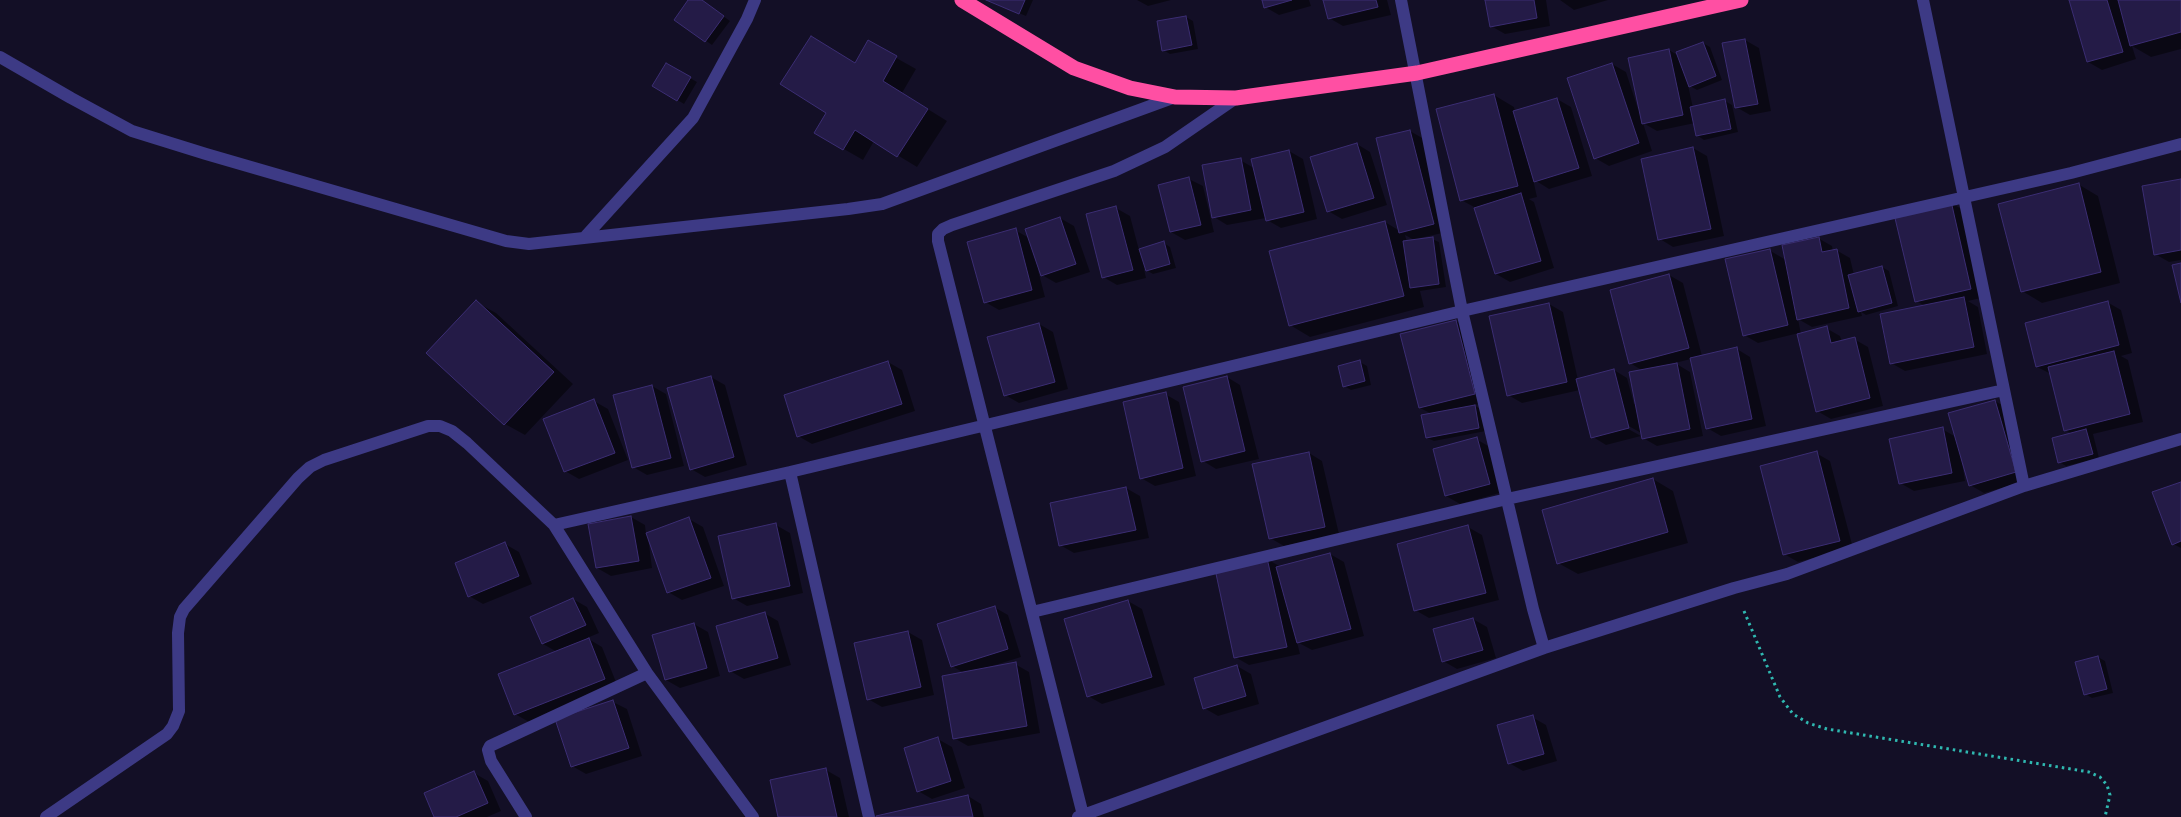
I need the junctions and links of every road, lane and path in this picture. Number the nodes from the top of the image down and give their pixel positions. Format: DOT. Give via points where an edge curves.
graph roads {
  1 [pos="755,0"];
  2 [pos="962,0"];
  3 [pos="1401,0"];
  4 [pos="1741,0"];
  5 [pos="1923,0"];
  6 [pos="0,57"];
  7 [pos="1417,73"];
  8 [pos="1176,97"];
  9 [pos="1236,98"];
  10 [pos="2181,144"];
  11 [pos="1965,196"];
  12 [pos="584,238"];
  13 [pos="1462,311"];
  14 [pos="2004,390"];
  15 [pos="984,424"];
  16 [pos="2181,440"];
  17 [pos="790,472"];
  18 [pos="2024,486"];
  19 [pos="1507,500"];
  20 [pos="554,525"];
  21 [pos="1734,588"];
  22 [pos="1032,612"];
  23 [pos="1544,648"];
  24 [pos="647,673"];
  25 [pos="1081,816"];
  26 [pos="46,817"];
  27 [pos="526,817"];
  28 [pos="753,817"];
  29 [pos="869,817"];
  30 [pos="2105,817"];
  1 -- 12 [label="street" via="692,118"];
  2 -- 8 [label="highway" via="1074,68 1130,88"];
  3 -- 7 [label="street"];
  4 -- 7 [label="highway"];
  5 -- 11 [label="street"];
  6 -- 12 [label="street" via="132,130 206,154 506,241 529,244"];
  7 -- 9 [label="highway"];
  7 -- 13 [label="street"];
  8 -- 9 [label="highway"];
  8 -- 12 [label="street" via="882,204"];
  9 -- 15 [label="street" via="1165,147 1114,171 952,225 938,234"];
  10 -- 11 [label="street" via="2072,173"];
  11 -- 13 [label="street"];
  11 -- 14 [label="street"];
  13 -- 15 [label="street"];
  13 -- 19 [label="street"];
  14 -- 18 [label="street"];
  14 -- 19 [label="street"];
  15 -- 17 [label="street"];
  15 -- 22 [label="street"];
  16 -- 18 [label="street"];
  17 -- 20 [label="street"];
  17 -- 29 [label="street"];
  18 -- 21 [label="street" via="1834,558"];
  19 -- 22 [label="street"];
  19 -- 23 [label="street"];
  20 -- 24 [label="street"];
  20 -- 26 [label="street" via="467,443 440,426 428,426 310,467 180,617 179,711 167,734"];
  21 -- 23 [label="street"];
  21 -- 30 [label="path" via="1780,697 1793,714 1827,729 2089,772 2107,785 2110,795"];
  22 -- 25 [label="street"];
  23 -- 25 [label="street"];
  24 -- 27 [label="street" via="490,746 488,750 492,761"];
  24 -- 28 [label="street"];
}
